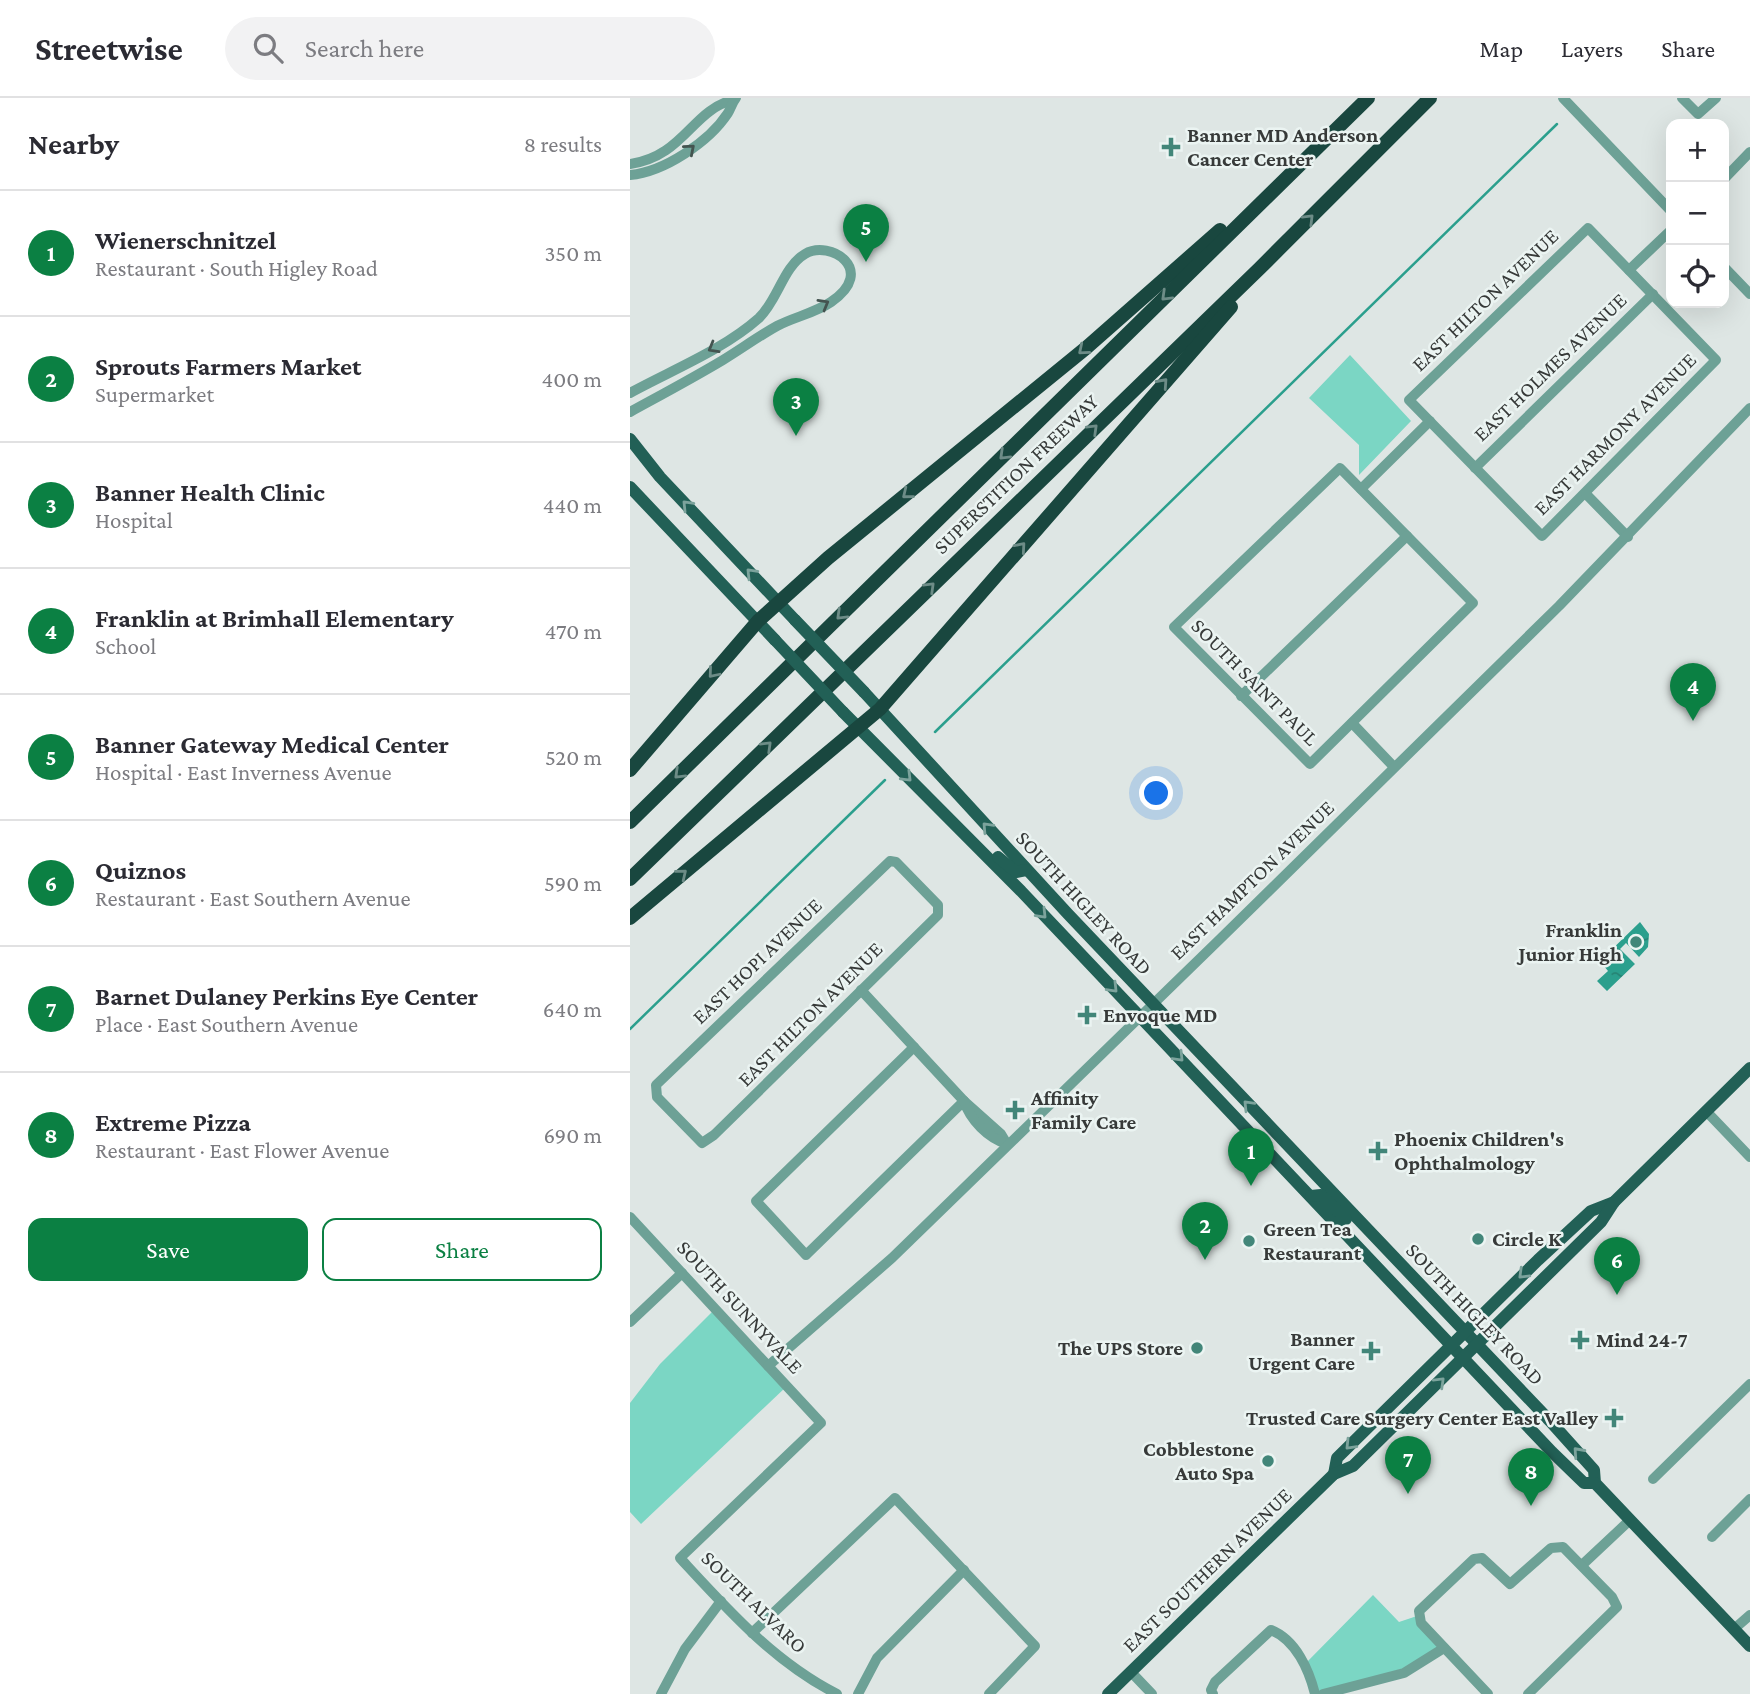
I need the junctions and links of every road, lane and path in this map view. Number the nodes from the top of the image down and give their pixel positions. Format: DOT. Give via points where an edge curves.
graph roads {
  1 [pos="1368,98"];
  2 [pos="1430,98"];
  3 [pos="1563,98"];
  4 [pos="1682,98"];
  5 [pos="1716,98"];
  6 [pos="734,99"];
  7 [pos="1337,128"];
  8 [pos="1750,152"];
  9 [pos="630,164"];
  10 [pos="1729,174"];
  11 [pos="630,175"];
  12 [pos="1666,206"];
  13 [pos="1666,235"];
  14 [pos="1260,268"];
  15 [pos="1629,270"];
  16 [pos="1729,272"];
  17 [pos="1653,294"];
  18 [pos="1750,295"];
  19 [pos="630,393"];
  20 [pos="1750,408"];
  21 [pos="630,412"];
  22 [pos="1430,421"];
  23 [pos="630,439"];
  24 [pos="1475,468"];
  25 [pos="630,487"];
  26 [pos="1361,489"];
  27 [pos="1586,494"];
  28 [pos="1407,536"];
  29 [pos="1628,537"];
  30 [pos="779,602"];
  31 [pos="758,621"];
  32 [pos="1241,696"];
  33 [pos="880,709"];
  34 [pos="1352,723"];
  35 [pos="859,729"];
  36 [pos="1394,767"];
  37 [pos="630,770"];
  38 [pos="941,811"];
  39 [pos="630,822"];
  40 [pos="890,861"];
  41 [pos="1026,870"];
  42 [pos="630,879"];
  43 [pos="630,918"];
  44 [pos="861,990"];
  45 [pos="1153,1004"];
  46 [pos="1140,1016"];
  47 [pos="914,1047"];
  48 [pos="1750,1068"];
  49 [pos="964,1101"];
  50 [pos="1706,1111"];
  51 [pos="1260,1142"];
  52 [pos="702,1143"];
  53 [pos="1007,1144"];
  54 [pos="1750,1156"];
  55 [pos="1318,1179"];
  56 [pos="1311,1196"];
  57 [pos="1614,1202"];
  58 [pos="630,1217"];
  59 [pos="1376,1238"];
  60 [pos="682,1273"];
  61 [pos="630,1322"];
  62 [pos="1465,1331"];
  63 [pos="1450,1345"];
  64 [pos="1478,1345"];
  65 [pos="1464,1359"];
  66 [pos="768,1366"];
  67 [pos="1750,1384"];
  68 [pos="1334,1474"];
  69 [pos="1653,1479"];
  70 [pos="1595,1483"];
  71 [pos="1750,1499"];
  72 [pos="1630,1520"];
  73 [pos="1712,1537"];
  74 [pos="680,1558"];
  75 [pos="1582,1565"];
  76 [pos="964,1570"];
  77 [pos="721,1601"];
  78 [pos="1750,1615"];
  79 [pos="1734,1629"];
  80 [pos="752,1633"];
  81 [pos="1750,1646"];
  82 [pos="1444,1648"];
  83 [pos="1131,1672"];
  84 [pos="1212,1692"];
  85 [pos="661,1694"];
  86 [pos="837,1694"];
  87 [pos="858,1694"];
  88 [pos="989,1694"];
  89 [pos="1108,1694"];
  90 [pos="1152,1694"];
  91 [pos="1315,1694"];
  92 [pos="1323,1694"];
  93 [pos="1488,1694"];
  94 [pos="1528,1694"];
  1 -- 7 [label="highway, SUPERSTITION FREEWAY"];
  14 -- 2 [label="highway, SUPERSTITION FREEWAY, one-way"];
  3 -- 12 [label="street"];
  4 -- 5 [label="street" via="1698,114"];
  6 -- 9 [label="street" via="718,104 658,157"];
  11 -- 6 [label="street, one-way" via="651,172 677,160 728,113"];
  7 -- 30 [label="highway, one-way" via="1086,348"];
  7 -- 39 [label="highway, SUPERSTITION FREEWAY, one-way"];
  8 -- 10 [label="street"];
  13 -- 15 [label="street, EAST HOLMES AVENUE"];
  33 -- 14 [label="highway, one-way" via="1252,284"];
  42 -- 14 [label="highway, SUPERSTITION FREEWAY, one-way"];
  15 -- 17 [label="street"];
  15 -- 22 [label="street, EAST HILTON AVENUE" via="1588,228 1409,400"];
  16 -- 18 [label="street"];
  17 -- 24 [label="street, EAST HOLMES AVENUE"];
  17 -- 27 [label="street, EAST HARMONY AVENUE" via="1716,360"];
  21 -- 19 [label="street, one-way" via="775,327 832,301 851,284 850,268 834,252 805,254 752,324"];
  20 -- 29 [label="street, EAST HAMPTON AVENUE"];
  22 -- 24 [label="street"];
  22 -- 26 [label="street"];
  30 -- 23 [label="main road, SOUTH HIGLEY ROAD, one-way"];
  24 -- 27 [label="street, EAST HARMONY AVENUE" via="1542,536"];
  25 -- 31 [label="main road, SOUTH HIGLEY ROAD"];
  26 -- 28 [label="street"];
  26 -- 32 [label="street, SOUTH SAINT PAUL" via="1340,468 1174,627"];
  27 -- 29 [label="street"];
  28 -- 32 [label="street"];
  28 -- 34 [label="street" via="1473,603"];
  29 -- 36 [label="street, EAST HAMPTON AVENUE"];
  30 -- 31 [label="highway"];
  30 -- 33 [label="main road, SOUTH HIGLEY ROAD, bridge"];
  31 -- 35 [label="main road, SOUTH HIGLEY ROAD, bridge"];
  31 -- 37 [label="highway, one-way"];
  32 -- 34 [label="street, SOUTH SAINT PAUL" via="1310,764"];
  33 -- 35 [label="highway"];
  41 -- 33 [label="main road, SOUTH HIGLEY ROAD, one-way"];
  34 -- 36 [label="street, SOUTH SAINT PAUL"];
  35 -- 38 [label="main road, SOUTH HIGLEY ROAD, one-way"];
  43 -- 35 [label="highway, one-way"];
  36 -- 45 [label="street, EAST HAMPTON AVENUE"];
  38 -- 41 [label="main road" via="962,821 1010,868 1019,873"];
  38 -- 46 [label="main road, SOUTH HIGLEY ROAD, one-way"];
  40 -- 44 [label="street, EAST HILTON AVENUE" via="940,909"];
  40 -- 52 [label="street, EAST HOPI AVENUE" via="656,1085 657,1097"];
  41 -- 45 [label="main road, SOUTH HIGLEY ROAD"];
  44 -- 47 [label="street"];
  44 -- 52 [label="street, EAST HILTON AVENUE"];
  45 -- 46 [label="street, EAST HAMPTON AVENUE"];
  55 -- 45 [label="main road, SOUTH HIGLEY ROAD, one-way"];
  46 -- 51 [label="main road, SOUTH HIGLEY ROAD, one-way"];
  46 -- 53 [label="street, EAST HAMPTON AVENUE"];
  47 -- 49 [label="street"];
  47 -- 49 [label="street" via="756,1201 806,1255"];
  48 -- 50 [label="main road, EAST SOUTHERN AVENUE"];
  49 -- 53 [label="street" via="967,1112"];
  50 -- 54 [label="street"];
  50 -- 57 [label="main road, EAST SOUTHERN AVENUE"];
  51 -- 55 [label="main road" via="1275,1146 1307,1179"];
  51 -- 56 [label="main road, SOUTH HIGLEY ROAD"];
  53 -- 66 [label="street, EAST HAMPTON AVENUE" via="892,1258"];
  55 -- 59 [label="main road, SOUTH HIGLEY ROAD"];
  56 -- 59 [label="main road" via="1321,1195 1356,1229"];
  56 -- 63 [label="main road, SOUTH HIGLEY ROAD"];
  57 -- 62 [label="main road, EAST SOUTHERN AVENUE, one-way" via="1591,1211"];
  57 -- 64 [label="main road, EAST SOUTHERN AVENUE" via="1601,1222"];
  58 -- 60 [label="street, SOUTH SUNNYVALE"];
  59 -- 62 [label="main road, SOUTH HIGLEY ROAD"];
  60 -- 61 [label="street"];
  60 -- 66 [label="street, SOUTH SUNNYVALE"];
  62 -- 63 [label="main road, EAST SOUTHERN AVENUE"];
  62 -- 64 [label="main road, SOUTH HIGLEY ROAD"];
  63 -- 65 [label="main road, SOUTH HIGLEY ROAD"];
  63 -- 68 [label="main road, EAST SOUTHERN AVENUE, one-way" via="1337,1458"];
  64 -- 65 [label="main road, EAST SOUTHERN AVENUE"];
  70 -- 64 [label="main road, SOUTH HIGLEY ROAD, one-way" via="1594,1470"];
  68 -- 65 [label="main road, EAST SOUTHERN AVENUE, one-way" via="1353,1466"];
  65 -- 70 [label="main road, SOUTH HIGLEY ROAD" via="1584,1483"];
  66 -- 74 [label="street, SOUTH SUNNYVALE" via="821,1423"];
  67 -- 69 [label="street"];
  68 -- 83 [label="main road, EAST SOUTHERN AVENUE"];
  70 -- 72 [label="main road, SOUTH HIGLEY ROAD"];
  71 -- 73 [label="street"];
  72 -- 75 [label="street"];
  72 -- 79 [label="main road, SOUTH HIGLEY ROAD"];
  74 -- 77 [label="street, SOUTH ALVARO"];
  75 -- 82 [label="street" via="1567,1549 1551,1548 1510,1584 1482,1558 1474,1559 1417,1616"];
  75 -- 94 [label="street" via="1617,1607"];
  76 -- 80 [label="street" via="895,1497"];
  76 -- 87 [label="street" via="877,1658"];
  76 -- 88 [label="street" via="1035,1646"];
  77 -- 80 [label="street, SOUTH ALVARO"];
  77 -- 85 [label="street" via="685,1649"];
  78 -- 79 [label="street"];
  79 -- 81 [label="main road, SOUTH HIGLEY ROAD"];
  80 -- 86 [label="street, SOUTH ALVARO" via="810,1681"];
  82 -- 92 [label="street" via="1404,1673"];
  82 -- 93 [label="street"];
  83 -- 89 [label="main road, EAST SOUTHERN AVENUE"];
  83 -- 90 [label="street"];
  84 -- 91 [label="street" via="1215,1682 1271,1630 1279,1633 1305,1664"];
}
